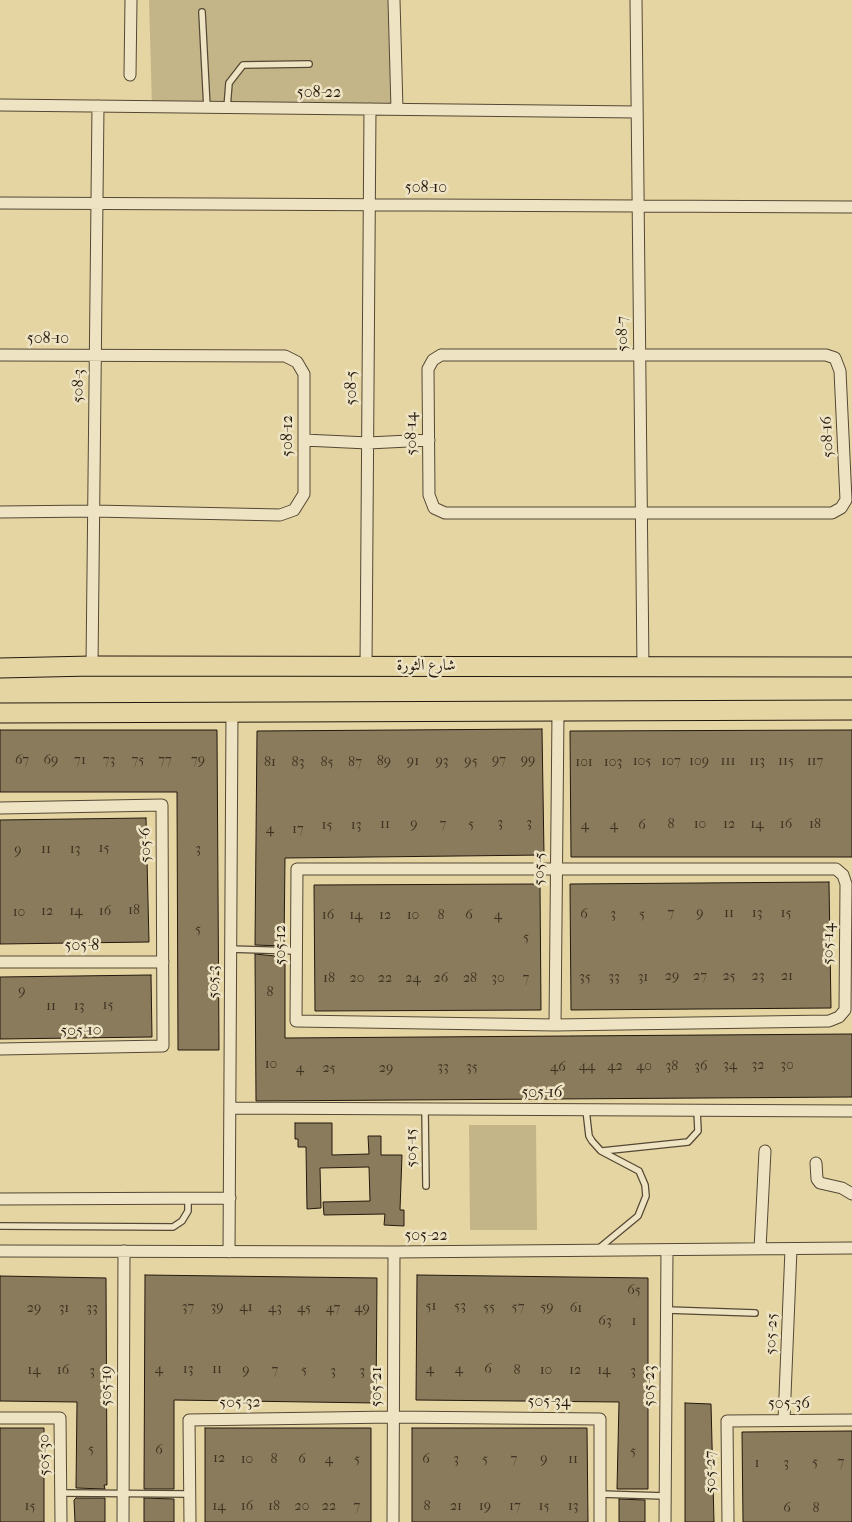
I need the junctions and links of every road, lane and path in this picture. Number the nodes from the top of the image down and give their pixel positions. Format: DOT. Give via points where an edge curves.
graph roads {
  1 [pos="131,0"];
  2 [pos="394,0"];
  3 [pos="636,0"];
  4 [pos="202,12"];
  5 [pos="309,64"];
  6 [pos="130,75"];
  7 [pos="0,105"];
  8 [pos="98,106"];
  9 [pos="207,108"];
  10 [pos="227,108"];
  11 [pos="370,109"];
  12 [pos="396,110"];
  13 [pos="637,112"];
  14 [pos="0,203"];
  15 [pos="97,203"];
  16 [pos="369,204"];
  17 [pos="638,206"];
  18 [pos="852,207"];
  19 [pos="96,355"];
  20 [pos="640,355"];
  21 [pos="0,356"];
  22 [pos="848,430"];
  23 [pos="304,440"];
  24 [pos="428,440"];
  25 [pos="368,443"];
  26 [pos="94,511"];
  27 [pos="0,512"];
  28 [pos="641,513"];
  29 [pos="92,666"];
  30 [pos="366,666"];
  31 [pos="643,667"];
  32 [pos="852,667"];
  33 [pos="0,668"];
  34 [pos="852,710"];
  35 [pos="232,712"];
  36 [pos="0,713"];
  37 [pos="558,713"];
  38 [pos="0,808"];
  39 [pos="556,871"];
  40 [pos="849,941"];
  41 [pos="229,949"];
  42 [pos="297,951"];
  43 [pos="0,962"];
  44 [pos="163,962"];
  45 [pos="555,1025"];
  46 [pos="163,1046"];
  47 [pos="0,1049"];
  48 [pos="232,1108"];
  49 [pos="425,1109"];
  50 [pos="586,1110"];
  51 [pos="698,1110"];
  52 [pos="852,1111"];
  53 [pos="601,1151"];
  54 [pos="765,1151"];
  55 [pos="816,1163"];
  56 [pos="426,1186"];
  57 [pos="852,1194"];
  58 [pos="188,1198"];
  59 [pos="230,1198"];
  60 [pos="0,1199"];
  61 [pos="0,1226"];
  62 [pos="852,1248"];
  63 [pos="760,1249"];
  64 [pos="791,1249"];
  65 [pos="667,1250"];
  66 [pos="0,1251"];
  67 [pos="124,1251"];
  68 [pos="597,1251"];
  69 [pos="230,1252"];
  70 [pos="394,1252"];
  71 [pos="667,1310"];
  72 [pos="755,1313"];
  73 [pos="394,1417"];
  74 [pos="0,1418"];
  75 [pos="784,1420"];
  76 [pos="852,1420"];
  77 [pos="727,1421"];
  78 [pos="61,1493"];
  79 [pos="123,1494"];
  80 [pos="190,1494"];
  81 [pos="600,1494"];
  82 [pos="665,1496"];
  83 [pos="61,1522"];
  84 [pos="123,1522"];
  85 [pos="190,1522"];
  86 [pos="393,1522"];
  87 [pos="600,1522"];
  88 [pos="665,1522"];
  89 [pos="728,1522"];
  1 -- 6 [label="street"];
  2 -- 12 [label="street"];
  3 -- 13 [label="street, 508-7"];
  4 -- 9 [label="lane"];
  5 -- 10 [label="lane" via="243,65 229,83"];
  7 -- 8 [label="street, 508-22"];
  8 -- 9 [label="street, 508-22"];
  8 -- 15 [label="street, 508-3"];
  9 -- 10 [label="street, 508-22"];
  10 -- 11 [label="street, 508-22"];
  11 -- 12 [label="street, 508-22"];
  11 -- 16 [label="street, 508-5"];
  12 -- 13 [label="street, 508-22"];
  13 -- 17 [label="street, 508-7"];
  14 -- 15 [label="street, 508-10"];
  15 -- 16 [label="street, 508-10"];
  15 -- 19 [label="street, 508-3"];
  16 -- 17 [label="street, 508-10"];
  16 -- 25 [label="street, 508-5"];
  17 -- 18 [label="street, 508-10"];
  17 -- 20 [label="street, 508-7"];
  19 -- 21 [label="street, 508-10"];
  19 -- 23 [label="street, 508-12" via="285,356 297,362 304,374"];
  19 -- 26 [label="street, 508-3"];
  20 -- 22 [label="street, 508-16" via="826,355 835,358 840,371"];
  20 -- 24 [label="street, 508-14" via="441,355 428,369"];
  20 -- 28 [label="street, 508-7"];
  22 -- 28 [label="street, 508-16" via="846,500 832,513"];
  23 -- 25 [label="street"];
  23 -- 26 [label="street, 508-12" via="304,494 294,510 280,515"];
  24 -- 25 [label="street"];
  24 -- 28 [label="street, 508-14" via="429,495 434,508 445,513"];
  25 -- 30 [label="street, 508-5"];
  26 -- 27 [label="street"];
  26 -- 29 [label="street, 508-3"];
  28 -- 31 [label="street, 508-7"];
  29 -- 30 [label="main road, شارع الثورة"];
  29 -- 33 [label="main road, شارع الثورة"];
  30 -- 31 [label="main road, شارع الثورة"];
  31 -- 32 [label="main road, شارع الثورة"];
  34 -- 37 [label="main road"];
  35 -- 36 [label="main road"];
  35 -- 37 [label="main road"];
  35 -- 41 [label="street, 505-3"];
  37 -- 39 [label="street, 505-5"];
  38 -- 44 [label="street, 505-6" via="162,805"];
  39 -- 40 [label="street, 505-14" via="836,870 843,875 846,884"];
  39 -- 42 [label="street, 505-12" via="296,869"];
  39 -- 45 [label="street, 505-5"];
  40 -- 45 [label="street, 505-14" via="845,1010 829,1021"];
  41 -- 42 [label="lane"];
  41 -- 48 [label="street, 505-3"];
  42 -- 45 [label="street, 505-12" via="296,1021"];
  43 -- 44 [label="street, 505-8"];
  44 -- 46 [label="street, 505-6"];
  46 -- 47 [label="street, 505-10"];
  48 -- 49 [label="street, 505-16"];
  48 -- 59 [label="street, 505-3"];
  49 -- 50 [label="street, 505-16"];
  49 -- 56 [label="lane, 505-15"];
  50 -- 51 [label="street, 505-16"];
  50 -- 53 [label="lane" via="589,1136"];
  51 -- 52 [label="street, 505-16"];
  51 -- 53 [label="lane" via="698,1131 688,1142"];
  53 -- 68 [label="lane" via="638,1171 646,1196 638,1216"];
  54 -- 63 [label="street"];
  55 -- 57 [label="street" via="820,1183"];
  58 -- 59 [label="street"];
  58 -- 60 [label="street"];
  58 -- 61 [label="lane" via="188,1211 173,1227"];
  59 -- 69 [label="street, 505-3"];
  62 -- 64 [label="street, 505-22"];
  63 -- 64 [label="street, 505-22"];
  63 -- 65 [label="street, 505-22"];
  64 -- 75 [label="street, 505-25"];
  65 -- 68 [label="street, 505-22"];
  65 -- 71 [label="street, 505-23"];
  66 -- 67 [label="street, 505-22"];
  67 -- 69 [label="street, 505-22"];
  67 -- 79 [label="street, 505-19"];
  68 -- 70 [label="street, 505-22"];
  69 -- 70 [label="street, 505-22"];
  70 -- 73 [label="street, 505-21"];
  71 -- 72 [label="lane"];
  71 -- 82 [label="street, 505-23"];
  73 -- 80 [label="street, 505-32" via="190,1420"];
  73 -- 81 [label="street, 505-34" via="600,1419"];
  73 -- 86 [label="street, 505-21"];
  74 -- 78 [label="street, 505-30" via="60,1418"];
  75 -- 76 [label="street, 505-36"];
  75 -- 77 [label="street, 505-36"];
  77 -- 89 [label="street, 505-27"];
  78 -- 79 [label="lane"];
  78 -- 83 [label="street, 505-30"];
  79 -- 80 [label="lane"];
  79 -- 84 [label="street, 505-19"];
  80 -- 85 [label="street, 505-32"];
  81 -- 82 [label="lane"];
  81 -- 87 [label="street, 505-34"];
  82 -- 88 [label="street, 505-23"];
}
